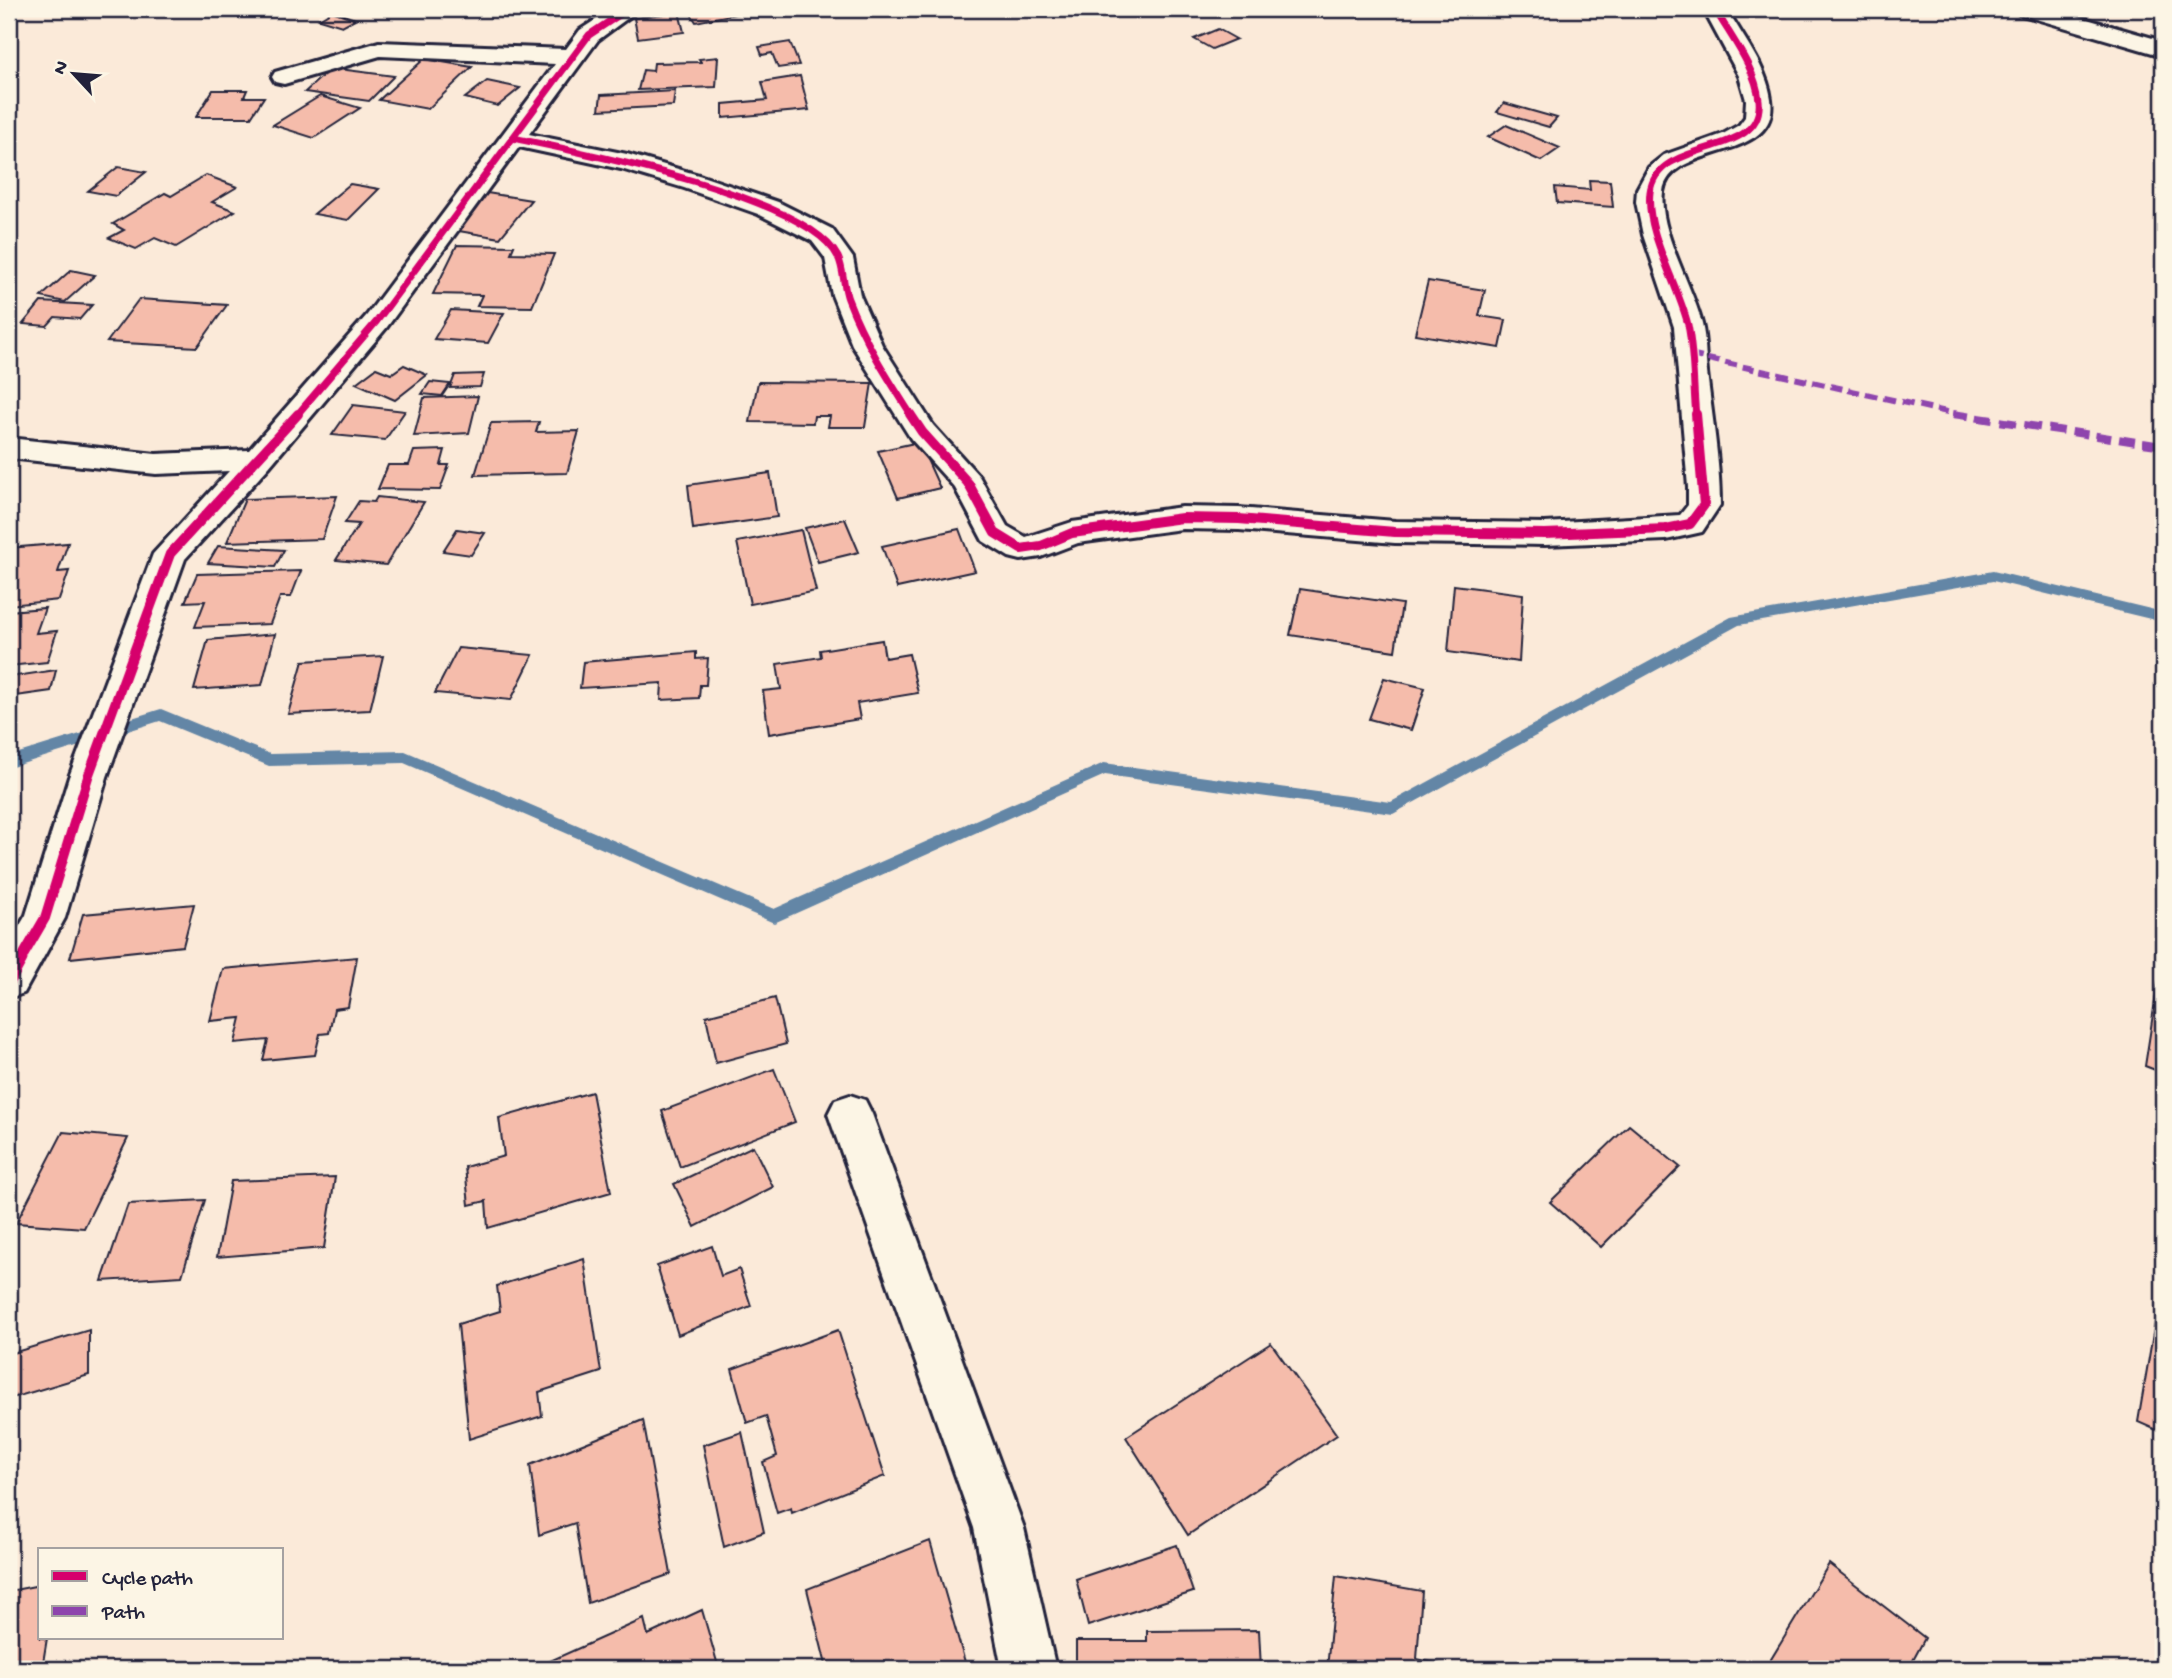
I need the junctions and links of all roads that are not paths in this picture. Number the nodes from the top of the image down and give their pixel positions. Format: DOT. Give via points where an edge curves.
graph roads {
  1 [pos="628,9"];
  2 [pos="1715,9"];
  3 [pos="2027,9"];
  4 [pos="2163,49"];
  5 [pos="573,57"];
  6 [pos="284,77"];
  7 [pos="513,138"];
  8 [pos="9,448"];
  9 [pos="258,460"];
  10 [pos="9,981"];
  11 [pos="850,1114"];
  12 [pos="1029,1669"];
  1 -- 5 [label="street" via="589,35"];
  2 -- 7 [label="street" via="1754,85 1760,114 1741,136 1676,158 1649,190 1656,228 1688,325 1704,487 1704,505 1697,518 1666,529 1545,534 1395,532 1182,518 1072,533 1021,549 995,533 968,483 922,432 867,345 846,295 839,258 822,235 768,208 693,182 627,162"];
  3 -- 4 [label="street"];
  5 -- 6 [label="street" via="379,49"];
  5 -- 7 [label="street"];
  7 -- 9 [label="street" via="377,321"];
  8 -- 9 [label="street" via="156,464"];
  9 -- 10 [label="street" via="170,554 88,777 45,918"];
  11 -- 12 [label="street" via="999,1528"];
}
